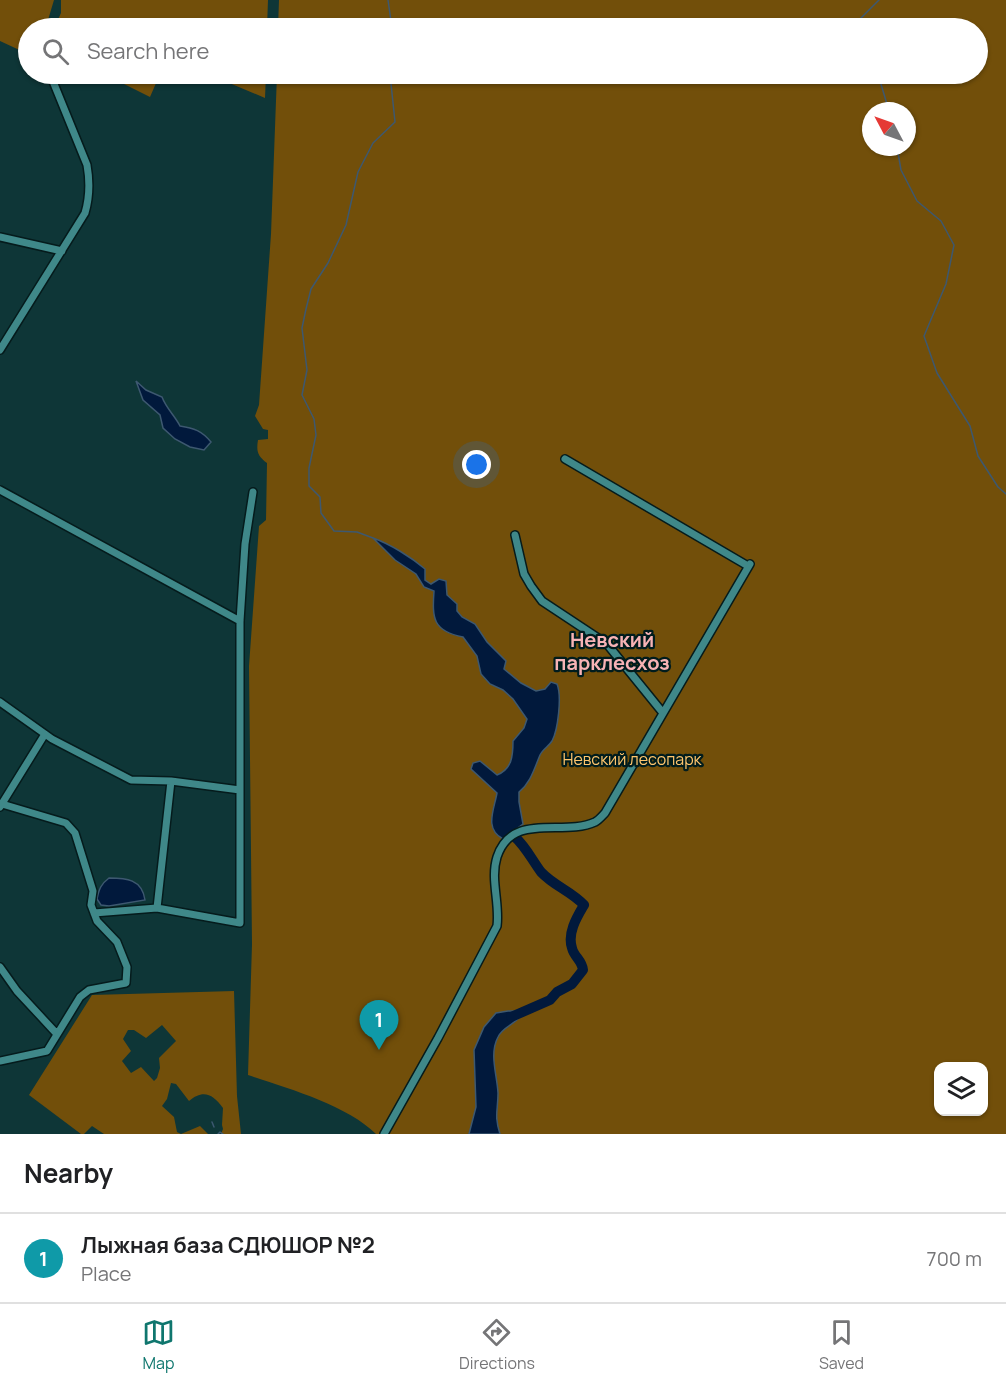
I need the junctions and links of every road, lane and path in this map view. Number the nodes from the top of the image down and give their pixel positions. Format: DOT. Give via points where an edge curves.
graph roads {
  1 [pos="54,84"];
  2 [pos="0,237"];
  3 [pos="62,251"];
  4 [pos="0,350"];
  5 [pos="564,459"];
  6 [pos="0,490"];
  7 [pos="253,492"];
  8 [pos="515,535"];
  9 [pos="240,621"];
  10 [pos="0,702"];
  11 [pos="663,713"];
  12 [pos="45,734"];
  13 [pos="171,781"];
  14 [pos="240,790"];
  15 [pos="1,805"];
  16 [pos="157,908"];
  17 [pos="94,913"];
  18 [pos="0,967"];
  19 [pos="56,1033"];
  20 [pos="0,1061"];
  21 [pos="384,1134"];
  1 -- 3 [label="street" via="90,180 85,213"];
  2 -- 3 [label="street"];
  3 -- 4 [label="street"];
  5 -- 11 [label="street" via="749,565"];
  6 -- 9 [label="street"];
  7 -- 9 [label="street"];
  8 -- 11 [label="street" via="524,574 542,601 607,644"];
  9 -- 14 [label="street"];
  10 -- 12 [label="street"];
  11 -- 21 [label="street" via="605,813 596,821 532,827 504,842 494,871 497,926"];
  12 -- 13 [label="street" via="131,780"];
  12 -- 15 [label="street"];
  13 -- 14 [label="street"];
  13 -- 16 [label="street"];
  14 -- 16 [label="street" via="240,923"];
  15 -- 17 [label="street" via="66,823 75,833 93,891"];
  16 -- 17 [label="street"];
  17 -- 19 [label="street" via="117,942 127,967 126,983 88,990"];
  18 -- 19 [label="street"];
  19 -- 20 [label="street" via="47,1051"];
}
